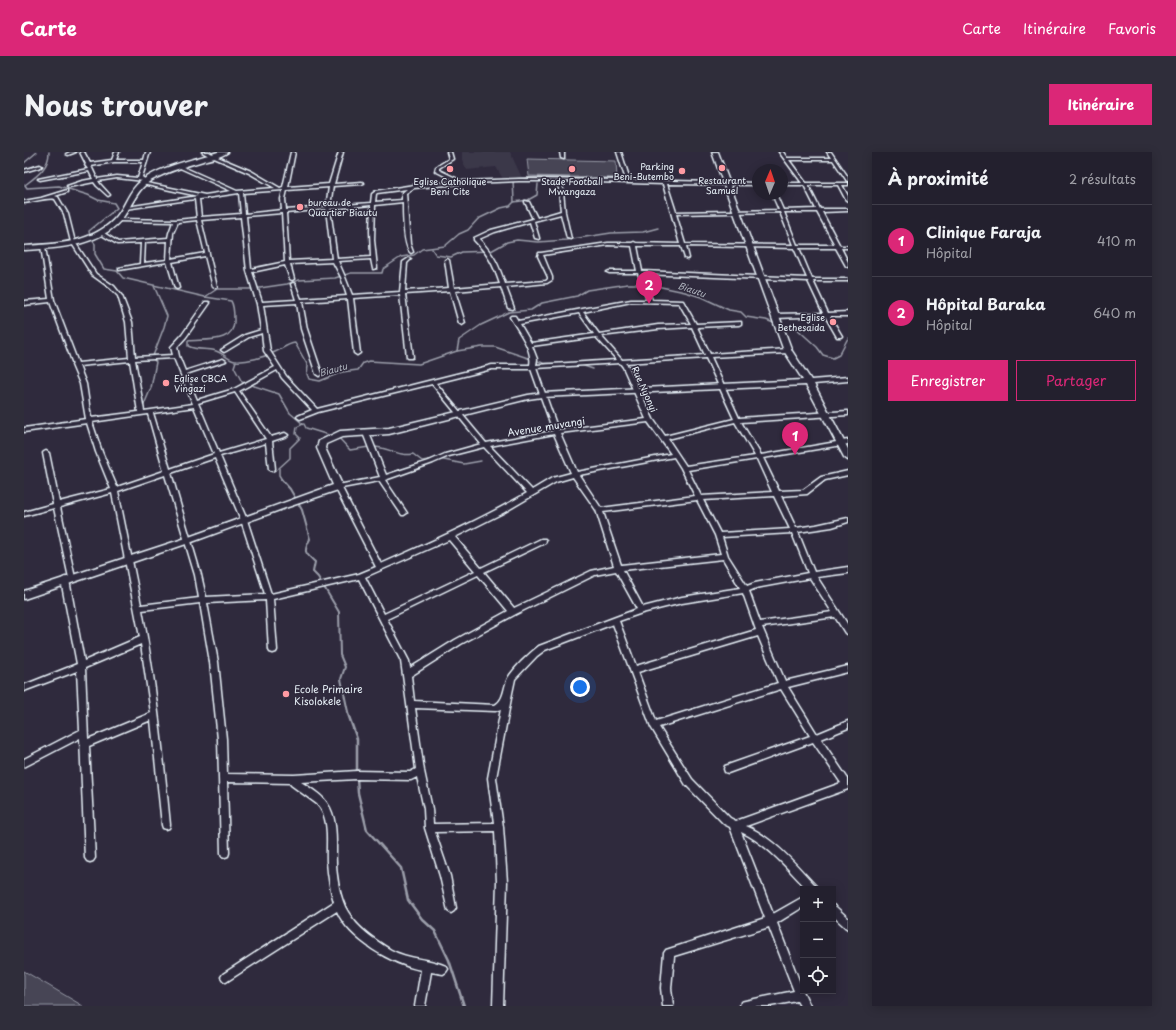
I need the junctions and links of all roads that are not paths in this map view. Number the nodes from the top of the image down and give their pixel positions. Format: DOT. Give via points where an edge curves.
graph roads {
  1 [pos="74,152"];
  2 [pos="82,152"];
  3 [pos="117,152"];
  4 [pos="148,152"];
  5 [pos="205,152"];
  6 [pos="225,152"];
  7 [pos="293,152"];
  8 [pos="341,152"];
  9 [pos="449,152"];
  10 [pos="562,152"];
  11 [pos="619,152"];
  12 [pos="715,152"];
  13 [pos="781,152"];
  14 [pos="828,152"];
  15 [pos="68,154"];
  16 [pos="213,156"];
  17 [pos="563,158"];
  18 [pos="786,159"];
  19 [pos="834,159"];
  20 [pos="145,161"];
  21 [pos="114,162"];
  22 [pos="87,165"];
  23 [pos="40,166"];
  24 [pos="181,166"];
  25 [pos="90,170"];
  26 [pos="24,171"];
  27 [pos="40,179"];
  28 [pos="95,180"];
  29 [pos="560,180"];
  30 [pos="848,180"];
  31 [pos="144,181"];
  32 [pos="628,181"];
  33 [pos="362,183"];
  34 [pos="463,183"];
  35 [pos="665,183"];
  36 [pos="726,184"];
  37 [pos="752,184"];
  38 [pos="788,184"];
  39 [pos="805,184"];
  40 [pos="839,184"];
  41 [pos="848,184"];
  42 [pos="331,186"];
  43 [pos="414,186"];
  44 [pos="278,188"];
  45 [pos="286,188"];
  46 [pos="238,192"];
  47 [pos="108,195"];
  48 [pos="51,196"];
  49 [pos="208,197"];
  50 [pos="197,198"];
  51 [pos="777,200"];
  52 [pos="848,200"];
  53 [pos="405,201"];
  54 [pos="24,202"];
  55 [pos="527,202"];
  56 [pos="373,203"];
  57 [pos="127,208"];
  58 [pos="328,208"];
  59 [pos="819,210"];
  60 [pos="848,210"];
  61 [pos="782,211"];
  62 [pos="284,212"];
  63 [pos="563,212"];
  64 [pos="673,212"];
  65 [pos="737,212"];
  66 [pos="242,216"];
  67 [pos="199,219"];
  68 [pos="118,220"];
  69 [pos="533,220"];
  70 [pos="176,221"];
  71 [pos="102,234"];
  72 [pos="537,238"];
  73 [pos="569,238"];
  74 [pos="171,239"];
  75 [pos="143,241"];
  76 [pos="73,242"];
  77 [pos="634,243"];
  78 [pos="682,244"];
  79 [pos="749,245"];
  80 [pos="43,246"];
  81 [pos="795,246"];
  82 [pos="838,246"];
  83 [pos="848,246"];
  84 [pos="24,248"];
  85 [pos="411,252"];
  86 [pos="207,254"];
  87 [pos="373,258"];
  88 [pos="687,258"];
  89 [pos="409,259"];
  90 [pos="446,260"];
  91 [pos="169,261"];
  92 [pos="335,261"];
  93 [pos="288,263"];
  94 [pos="142,265"];
  95 [pos="848,266"];
  96 [pos="375,268"];
  97 [pos="121,269"];
  98 [pos="249,271"];
  99 [pos="609,272"];
  100 [pos="640,272"];
  101 [pos="761,278"];
  102 [pos="810,280"];
  103 [pos="848,280"];
  104 [pos="504,286"];
  105 [pos="215,287"];
  106 [pos="177,288"];
  107 [pos="452,290"];
  108 [pos="403,294"];
  109 [pos="351,298"];
  110 [pos="52,300"];
  111 [pos="650,300"];
  112 [pos="299,302"];
  113 [pos="24,303"];
  114 [pos="207,304"];
  115 [pos="260,304"];
  116 [pos="511,308"];
  117 [pos="580,311"];
  118 [pos="825,314"];
  119 [pos="848,314"];
  120 [pos="514,317"];
  121 [pos="778,322"];
  122 [pos="462,323"];
  123 [pos="517,323"];
  124 [pos="739,323"];
  125 [pos="694,325"];
  126 [pos="263,331"];
  127 [pos="597,335"];
  128 [pos="839,336"];
  129 [pos="529,345"];
  130 [pos="224,350"];
  131 [pos="788,352"];
  132 [pos="357,353"];
  133 [pos="176,356"];
  134 [pos="708,356"];
  135 [pos="410,357"];
  136 [pos="132,359"];
  137 [pos="223,361"];
  138 [pos="620,361"];
  139 [pos="533,362"];
  140 [pos="75,365"];
  141 [pos="277,368"];
  142 [pos="183,373"];
  143 [pos="319,374"];
  144 [pos="848,379"];
  145 [pos="433,382"];
  146 [pos="809,383"];
  147 [pos="722,388"];
  148 [pos="236,390"];
  149 [pos="634,390"];
  150 [pos="542,395"];
  151 [pos="195,403"];
  152 [pos="316,411"];
  153 [pos="141,412"];
  154 [pos="150,412"];
  155 [pos="460,413"];
  156 [pos="848,413"];
  157 [pos="826,415"];
  158 [pos="300,417"];
  159 [pos="650,420"];
  160 [pos="738,420"];
  161 [pos="89,421"];
  162 [pos="24,430"];
  163 [pos="556,432"];
  164 [pos="366,433"];
  165 [pos="285,435"];
  166 [pos="664,438"];
  167 [pos="269,440"];
  168 [pos="845,442"];
  169 [pos="485,445"];
  170 [pos="46,453"];
  171 [pos="218,455"];
  172 [pos="676,456"];
  173 [pos="759,457"];
  174 [pos="848,457"];
  175 [pos="684,468"];
  176 [pos="272,469"];
  177 [pos="169,472"];
  178 [pos="848,473"];
  179 [pos="575,474"];
  180 [pos="382,479"];
  181 [pos="338,487"];
  182 [pos="115,490"];
  183 [pos="531,493"];
  184 [pos="777,495"];
  185 [pos="699,498"];
  186 [pos="57,506"];
  187 [pos="598,510"];
  188 [pos="404,513"];
  189 [pos="24,514"];
  190 [pos="244,520"];
  191 [pos="848,520"];
  192 [pos="794,530"];
  193 [pos="450,536"];
  194 [pos="718,536"];
  195 [pos="189,540"];
  196 [pos="543,541"];
  197 [pos="725,556"];
  198 [pos="130,560"];
  199 [pos="380,568"];
  200 [pos="618,568"];
  201 [pos="848,570"];
  202 [pos="478,572"];
  203 [pos="812,575"];
  204 [pos="361,576"];
  205 [pos="68,579"];
  206 [pos="745,590"];
  207 [pos="24,595"];
  208 [pos="269,597"];
  209 [pos="201,600"];
  210 [pos="138,608"];
  211 [pos="641,610"];
  212 [pos="513,612"];
  213 [pos="837,614"];
  214 [pos="383,618"];
  215 [pos="615,620"];
  216 [pos="759,628"];
  217 [pos="848,631"];
  218 [pos="144,639"];
  219 [pos="273,650"];
  220 [pos="81,666"];
  221 [pos="848,669"];
  222 [pos="633,670"];
  223 [pos="407,674"];
  224 [pos="784,685"];
  225 [pos="24,688"];
  226 [pos="508,693"];
  227 [pos="412,704"];
  228 [pos="155,715"];
  229 [pos="848,724"];
  230 [pos="654,725"];
  231 [pos="84,732"];
  232 [pos="815,738"];
  233 [pos="85,744"];
  234 [pos="24,761"];
  235 [pos="728,769"];
  236 [pos="420,771"];
  237 [pos="223,778"];
  238 [pos="294,779"];
  239 [pos="166,825"];
  240 [pos="734,826"];
  241 [pos="499,827"];
  242 [pos="430,828"];
  243 [pos="225,853"];
  244 [pos="90,858"];
  245 [pos="810,886"];
  246 [pos="339,904"];
  247 [pos="800,904"];
  248 [pos="451,908"];
  249 [pos="836,913"];
  250 [pos="771,921"];
  251 [pos="848,924"];
  252 [pos="427,966"];
  253 [pos="444,969"];
  254 [pos="226,977"];
  255 [pos="800,995"];
  256 [pos="420,1006"];
  257 [pos="498,1006"];
  258 [pos="668,1006"];
  259 [pos="745,1006"];
  260 [pos="805,1006"];
  1 -- 15 [label="street"];
  2 -- 22 [label="street"];
  3 -- 21 [label="street"];
  4 -- 20 [label="street"];
  5 -- 16 [label="street"];
  6 -- 16 [label="highway"];
  7 -- 45 [label="street"];
  8 -- 42 [label="street"];
  9 -- 34 [label="street" via="451,159 437,168 437,171"];
  10 -- 17 [label="street"];
  11 -- 32 [label="street"];
  12 -- 36 [label="street"];
  13 -- 18 [label="street"];
  14 -- 19 [label="street"];
  16 -- 24 [label="highway"];
  16 -- 44 [label="street"];
  18 -- 19 [label="street"];
  18 -- 39 [label="street"];
  19 -- 30 [label="street"];
  20 -- 21 [label="street"];
  20 -- 31 [label="street" via="140,177"];
  21 -- 22 [label="street"];
  22 -- 25 [label="street"];
  23 -- 26 [label="street"];
  24 -- 31 [label="highway"];
  24 -- 46 [label="street"];
  25 -- 27 [label="street"];
  25 -- 28 [label="street"];
  28 -- 31 [label="street" via="117,177"];
  28 -- 47 [label="street"];
  28 -- 48 [label="street" via="67,188"];
  29 -- 32 [label="street"];
  29 -- 34 [label="street"];
  29 -- 63 [label="street"];
  31 -- 49 [label="street"];
  31 -- 57 [label="highway" via="137,188"];
  32 -- 35 [label="street"];
  33 -- 42 [label="street"];
  34 -- 43 [label="street"];
  35 -- 36 [label="street"];
  35 -- 64 [label="street"];
  36 -- 37 [label="street"];
  36 -- 65 [label="street"];
  38 -- 39 [label="street"];
  39 -- 40 [label="street"];
  39 -- 59 [label="street"];
  40 -- 41 [label="street"];
  40 -- 52 [label="street"];
  42 -- 45 [label="street"];
  42 -- 58 [label="street"];
  43 -- 53 [label="street" via="404,194"];
  43 -- 56 [label="street" via="376,192"];
  44 -- 45 [label="street"];
  44 -- 46 [label="street"];
  45 -- 62 [label="street" via="283,199"];
  46 -- 49 [label="street"];
  46 -- 66 [label="street"];
  48 -- 54 [label="street"];
  48 -- 76 [label="street" via="57,198 66,214"];
  49 -- 50 [label="street"];
  50 -- 57 [label="street"];
  50 -- 67 [label="street"];
  51 -- 61 [label="street"];
  53 -- 56 [label="street"];
  53 -- 85 [label="street" via="408,244"];
  55 -- 69 [label="street"];
  56 -- 58 [label="street"];
  56 -- 87 [label="street"];
  57 -- 68 [label="highway"];
  58 -- 62 [label="street"];
  58 -- 92 [label="street"];
  59 -- 60 [label="street"];
  59 -- 61 [label="street"];
  59 -- 82 [label="street"];
  61 -- 65 [label="street"];
  61 -- 81 [label="street"];
  62 -- 66 [label="street"];
  62 -- 93 [label="street"];
  63 -- 69 [label="street"];
  63 -- 73 [label="street"];
  64 -- 65 [label="street"];
  64 -- 78 [label="street"];
  65 -- 79 [label="street"];
  66 -- 67 [label="street"];
  66 -- 98 [label="street"];
  67 -- 70 [label="street"];
  67 -- 86 [label="street"];
  68 -- 70 [label="street"];
  68 -- 71 [label="highway"];
  69 -- 72 [label="street"];
  69 -- 104 [label="street" via="493,231 476,239 496,265"];
  70 -- 74 [label="street"];
  71 -- 75 [label="street" via="117,242"];
  71 -- 76 [label="highway"];
  74 -- 75 [label="street"];
  74 -- 91 [label="street"];
  75 -- 94 [label="street"];
  76 -- 80 [label="highway"];
  76 -- 136 [label="street" via="94,274 120,296 129,322"];
  77 -- 78 [label="street"];
  77 -- 100 [label="street"];
  77 -- 104 [label="street" via="543,253 540,256 550,277 549,281"];
  78 -- 79 [label="street"];
  78 -- 88 [label="street"];
  79 -- 81 [label="street"];
  79 -- 101 [label="street"];
  80 -- 84 [label="highway"];
  80 -- 110 [label="street"];
  81 -- 82 [label="street"];
  81 -- 102 [label="street"];
  82 -- 83 [label="street"];
  82 -- 95 [label="street"];
  86 -- 91 [label="street"];
  86 -- 105 [label="street"];
  87 -- 92 [label="street"];
  87 -- 96 [label="street"];
  89 -- 108 [label="street" via="405,262 402,274"];
  90 -- 107 [label="street"];
  91 -- 94 [label="street"];
  91 -- 106 [label="street"];
  92 -- 93 [label="street"];
  92 -- 109 [label="street"];
  93 -- 98 [label="street"];
  93 -- 112 [label="street"];
  94 -- 97 [label="street"];
  98 -- 115 [label="street"];
  99 -- 100 [label="street"];
  100 -- 101 [label="street"];
  100 -- 111 [label="street"];
  101 -- 102 [label="street"];
  101 -- 121 [label="street"];
  102 -- 103 [label="street"];
  102 -- 118 [label="street"];
  104 -- 107 [label="street"];
  104 -- 116 [label="street"];
  107 -- 108 [label="street"];
  107 -- 122 [label="street"];
  108 -- 109 [label="street"];
  108 -- 135 [label="street"];
  109 -- 112 [label="street"];
  109 -- 132 [label="street"];
  110 -- 113 [label="street"];
  110 -- 140 [label="street"];
  111 -- 117 [label="street"];
  111 -- 125 [label="street" via="681,302"];
  112 -- 115 [label="street"];
  112 -- 143 [label="street" via="304,329"];
  114 -- 133 [label="street" via="174,347"];
  115 -- 126 [label="street"];
  117 -- 123 [label="street"];
  117 -- 127 [label="street, Rue Nyonyi"];
  118 -- 119 [label="street"];
  118 -- 121 [label="street"];
  118 -- 128 [label="street"];
  120 -- 123 [label="street"];
  121 -- 131 [label="street"];
  123 -- 129 [label="street"];
  124 -- 125 [label="street"];
  125 -- 127 [label="street"];
  125 -- 134 [label="street"];
  126 -- 130 [label="street" via="247,336"];
  126 -- 141 [label="street" via="268,354"];
  127 -- 129 [label="street"];
  127 -- 138 [label="street, Rue Nyonyi"];
  129 -- 139 [label="street"];
  131 -- 134 [label="street"];
  131 -- 146 [label="street"];
  133 -- 136 [label="street"];
  133 -- 142 [label="street"];
  134 -- 138 [label="street"];
  134 -- 147 [label="street"];
  136 -- 140 [label="street"];
  136 -- 153 [label="street"];
  137 -- 142 [label="street"];
  138 -- 139 [label="street"];
  138 -- 149 [label="street, Rue Nyonyi" via="625,366"];
  139 -- 145 [label="street" via="492,368"];
  139 -- 150 [label="street"];
  140 -- 161 [label="street" via="83,384"];
  141 -- 148 [label="street"];
  141 -- 152 [label="street"];
  142 -- 151 [label="street"];
  144 -- 146 [label="street"];
  145 -- 152 [label="street"];
  145 -- 155 [label="street"];
  146 -- 147 [label="street"];
  146 -- 157 [label="street"];
  147 -- 149 [label="street"];
  147 -- 160 [label="street"];
  148 -- 151 [label="street"];
  148 -- 167 [label="street"];
  149 -- 150 [label="street"];
  149 -- 159 [label="street, Rue Nyonyi"];
  150 -- 155 [label="street"];
  150 -- 163 [label="street"];
  151 -- 154 [label="street"];
  151 -- 171 [label="street"];
  152 -- 158 [label="street"];
  153 -- 154 [label="street"];
  153 -- 161 [label="street"];
  154 -- 177 [label="street"];
  155 -- 164 [label="street" via="389,431"];
  155 -- 169 [label="street"];
  156 -- 157 [label="street"];
  157 -- 160 [label="street"];
  157 -- 168 [label="street"];
  159 -- 163 [label="street, Avenue muvangi"];
  159 -- 166 [label="street, Rue Nyonyi"];
  160 -- 166 [label="street"];
  160 -- 173 [label="street"];
  161 -- 162 [label="street"];
  161 -- 182 [label="street"];
  163 -- 169 [label="street, Avenue muvangi"];
  163 -- 179 [label="street"];
  164 -- 180 [label="street"];
  164 -- 181 [label="street" via="340,434 322,443 321,448"];
  165 -- 167 [label="street"];
  166 -- 172 [label="street, Rue Nyonyi"];
  167 -- 171 [label="street"];
  167 -- 176 [label="street"];
  168 -- 173 [label="street"];
  168 -- 174 [label="street"];
  169 -- 180 [label="street, Avenue muvangi" via="447,455"];
  169 -- 183 [label="street"];
  170 -- 186 [label="street"];
  171 -- 177 [label="street"];
  171 -- 190 [label="street"];
  172 -- 175 [label="street, Rue Nyonyi"];
  172 -- 179 [label="street"];
  173 -- 175 [label="street"];
  173 -- 184 [label="street"];
  175 -- 185 [label="street, Rue Nyonyi"];
  177 -- 182 [label="street"];
  177 -- 195 [label="street"];
  178 -- 184 [label="street" via="823,478 805,492"];
  179 -- 183 [label="street" via="554,480"];
  179 -- 187 [label="street"];
  180 -- 181 [label="street, Avenue muvangi"];
  180 -- 188 [label="street"];
  181 -- 190 [label="street"];
  181 -- 199 [label="street"];
  182 -- 186 [label="street"];
  182 -- 198 [label="street"];
  183 -- 193 [label="street"];
  184 -- 185 [label="street"];
  184 -- 192 [label="street"];
  185 -- 187 [label="street"];
  185 -- 194 [label="street, Rue Nyonyi"];
  186 -- 189 [label="street"];
  186 -- 205 [label="street"];
  187 -- 200 [label="street"];
  190 -- 195 [label="street"];
  190 -- 208 [label="street"];
  191 -- 192 [label="street" via="832,525"];
  192 -- 194 [label="street"];
  192 -- 203 [label="street"];
  193 -- 199 [label="street"];
  193 -- 202 [label="street"];
  194 -- 197 [label="street, Rue Nyonyi"];
  195 -- 198 [label="street"];
  195 -- 209 [label="street"];
  196 -- 202 [label="street"];
  197 -- 200 [label="street"];
  197 -- 206 [label="street, Rue Nyonyi"];
  198 -- 205 [label="street"];
  198 -- 210 [label="street"];
  199 -- 204 [label="street"];
  200 -- 211 [label="street"];
  200 -- 212 [label="street" via="593,573"];
  201 -- 203 [label="street"];
  202 -- 212 [label="street"];
  202 -- 214 [label="street"];
  203 -- 206 [label="street"];
  203 -- 213 [label="street"];
  204 -- 208 [label="street"];
  204 -- 214 [label="street"];
  205 -- 207 [label="street"];
  205 -- 220 [label="street"];
  206 -- 211 [label="street" via="682,600"];
  206 -- 216 [label="street, Rue Nyonyi"];
  208 -- 209 [label="street"];
  208 -- 219 [label="street"];
  209 -- 210 [label="street"];
  209 -- 237 [label="street" via="214,662 222,739"];
  210 -- 218 [label="street"];
  211 -- 215 [label="street"];
  212 -- 223 [label="street"];
  213 -- 216 [label="street"];
  213 -- 217 [label="street"];
  214 -- 223 [label="street" via="405,661"];
  215 -- 222 [label="street"];
  215 -- 226 [label="street" via="542,648 512,678"];
  216 -- 222 [label="street"];
  216 -- 224 [label="street, Rue Nyonyi"];
  218 -- 220 [label="street"];
  218 -- 228 [label="street"];
  220 -- 225 [label="street"];
  220 -- 231 [label="street"];
  221 -- 224 [label="street"];
  222 -- 230 [label="street"];
  223 -- 227 [label="street"];
  224 -- 230 [label="street"];
  224 -- 232 [label="street, Rue Nyonyi"];
  226 -- 227 [label="street" via="500,706 495,708"];
  226 -- 241 [label="street" via="492,778"];
  227 -- 236 [label="street"];
  228 -- 233 [label="street"];
  228 -- 239 [label="street"];
  229 -- 232 [label="street"];
  230 -- 240 [label="street" via="689,782"];
  231 -- 233 [label="street"];
  231 -- 234 [label="street"];
  232 -- 235 [label="street"];
  232 -- 240 [label="street, Rue Nyonyi" via="847,785"];
  233 -- 244 [label="street"];
  236 -- 238 [label="street" via="411,776 357,775"];
  236 -- 242 [label="street"];
  237 -- 238 [label="street"];
  237 -- 243 [label="street"];
  238 -- 246 [label="street" via="294,782 323,805 327,812"];
  240 -- 245 [label="street" via="750,832 767,844"];
  240 -- 250 [label="street"];
  241 -- 242 [label="street"];
  241 -- 257 [label="street" via="502,882"];
  242 -- 248 [label="street"];
  246 -- 252 [label="street" via="344,916 374,944 401,960"];
  246 -- 254 [label="street"];
  247 -- 250 [label="street"];
  249 -- 251 [label="street"];
  250 -- 255 [label="street"];
  250 -- 258 [label="street" via="669,953 666,988"];
  252 -- 253 [label="street"];
  252 -- 256 [label="street"];
  255 -- 259 [label="street"];
  255 -- 260 [label="street"];
}
